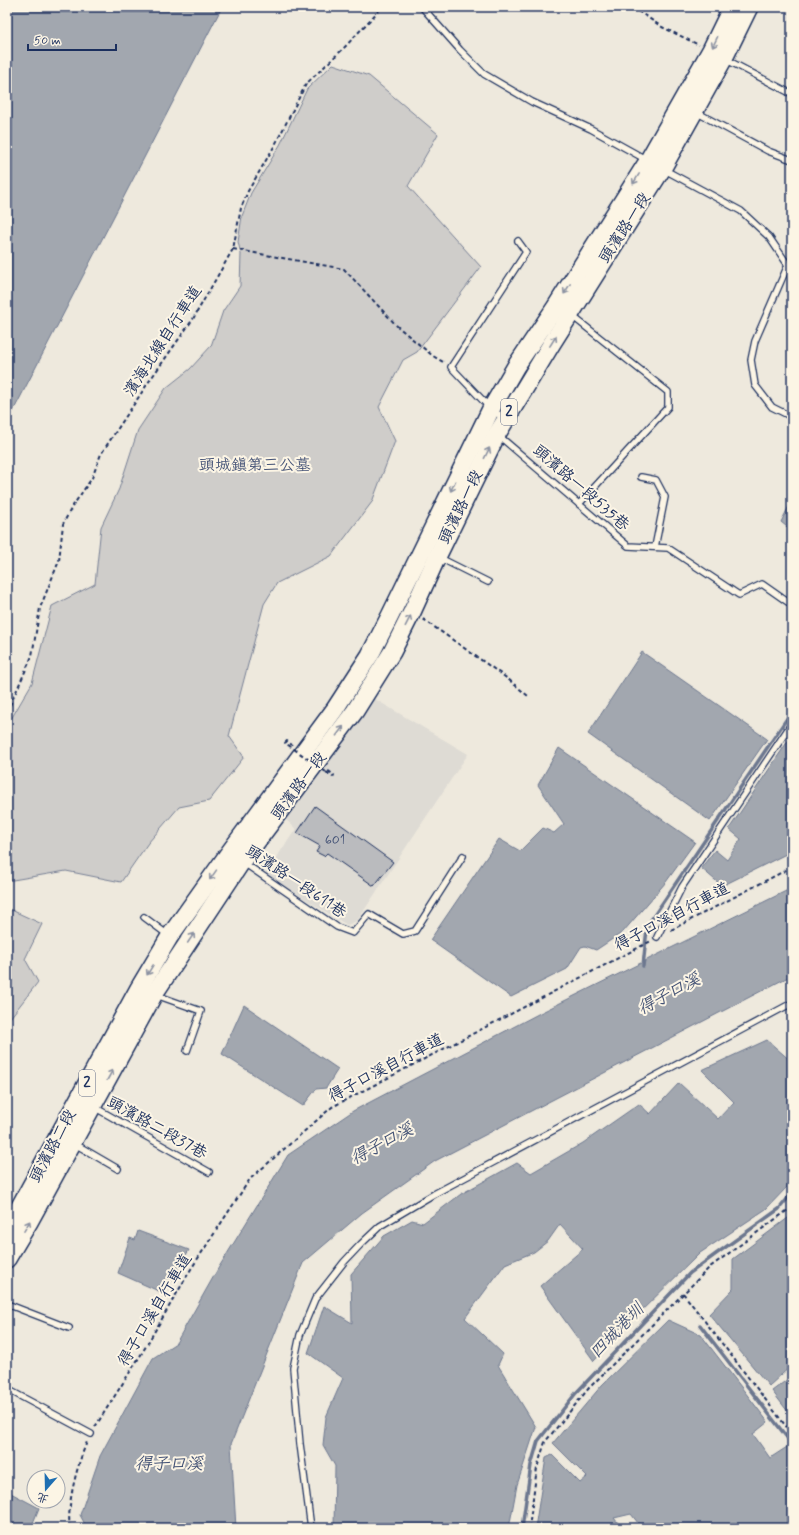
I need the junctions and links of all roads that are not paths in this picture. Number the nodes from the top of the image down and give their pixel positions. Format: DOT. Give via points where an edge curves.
graph roads {
  1 [pos="422,7"];
  2 [pos="732,7"];
  3 [pos="749,7"];
  4 [pos="718,54"];
  5 [pos="792,94"];
  6 [pos="688,108"];
  7 [pos="792,160"];
  8 [pos="655,165"];
  9 [pos="518,241"];
  10 [pos="790,266"];
  11 [pos="570,314"];
  12 [pos="491,409"];
  13 [pos="792,417"];
  14 [pos="505,419"];
  15 [pos="489,429"];
  16 [pos="642,477"];
  17 [pos="579,504"];
  18 [pos="655,547"];
  19 [pos="437,557"];
  20 [pos="488,582"];
  21 [pos="792,605"];
  22 [pos="792,723"];
  23 [pos="291,783"];
  24 [pos="462,856"];
  25 [pos="235,857"];
  26 [pos="144,917"];
  27 [pos="170,936"];
  28 [pos="657,937"];
  29 [pos="154,994"];
  30 [pos="792,1003"];
  31 [pos="187,1051"];
  32 [pos="85,1103"];
  33 [pos="73,1143"];
  34 [pos="118,1169"];
  35 [pos="210,1172"];
  36 [pos="7,1230"];
  37 [pos="7,1259"];
  38 [pos="7,1304"];
  39 [pos="69,1328"];
  40 [pos="7,1389"];
  41 [pos="91,1434"];
  42 [pos="311,1528"];
  1 -- 8 [label="lane" via="484,74 532,102 591,129"];
  2 -- 4 [label="main road, 頭濱路一段 / 2, one-way"];
  3 -- 4 [label="main road, 頭濱路一段 / 2"];
  4 -- 5 [label="lane"];
  4 -- 6 [label="main road, 頭濱路一段 / 2"];
  6 -- 7 [label="lane" via="768,151"];
  6 -- 8 [label="main road, 頭濱路一段 / 2"];
  8 -- 10 [label="lane" via="741,211 769,237"];
  8 -- 11 [label="main road, 頭濱路一段 / 2"];
  8 -- 12 [label="main road, 頭濱路一段 / 2, one-way" via="516,366"];
  9 -- 12 [label="lane" via="526,252 451,367"];
  10 -- 13 [label="lane" via="755,341 751,360 755,385 772,407"];
  14 -- 11 [label="main road, 頭濱路一段 / 2, one-way"];
  11 -- 17 [label="lane" via="668,392 668,407"];
  12 -- 14 [label="lane"];
  12 -- 15 [label="main road, 頭濱路一段 / 2"];
  14 -- 15 [label="main road, 頭濱路一段 / 2"];
  15 -- 17 [label="lane, 頭濱路一段535巷"];
  19 -- 15 [label="main road, 頭濱路一段 / 2, one-way"];
  15 -- 23 [label="main road, 頭濱路一段 / 2, one-way" via="370,655"];
  16 -- 18 [label="lane" via="656,480 665,497"];
  17 -- 18 [label="lane, 頭濱路一段535巷" via="628,546"];
  18 -- 21 [label="lane, 頭濱路一段535巷" via="668,548 739,595 762,584"];
  19 -- 20 [label="lane"];
  23 -- 19 [label="main road, 頭濱路一段 / 2, one-way" via="355,711 392,652"];
  22 -- 28 [label="lane" via="682,887"];
  23 -- 25 [label="main road, 頭濱路一段 / 2"];
  24 -- 25 [label="lane, 頭濱路一段611巷" via="415,931 403,934 369,914 353,933 337,927"];
  25 -- 27 [label="main road, 頭濱路一段 / 2, one-way"];
  29 -- 25 [label="main road, 頭濱路一段 / 2, one-way"];
  26 -- 27 [label="lane"];
  27 -- 32 [label="main road, 頭濱路二段 / 2, one-way" via="139,988"];
  29 -- 31 [label="lane" via="201,1011"];
  32 -- 29 [label="main road, 頭濱路二段 / 2, one-way"];
  30 -- 42 [label="lane" via="434,1194 380,1226 344,1262 315,1300 300,1334 293,1368"];
  32 -- 33 [label="main road, 頭濱路二段 / 2"];
  32 -- 35 [label="lane, 頭濱路二段37巷"];
  32 -- 36 [label="main road, 頭濱路二段 / 2"];
  33 -- 34 [label="lane"];
  37 -- 33 [label="main road, 頭濱路二段 / 2, one-way"];
  38 -- 39 [label="lane"];
  40 -- 41 [label="lane"];
}
